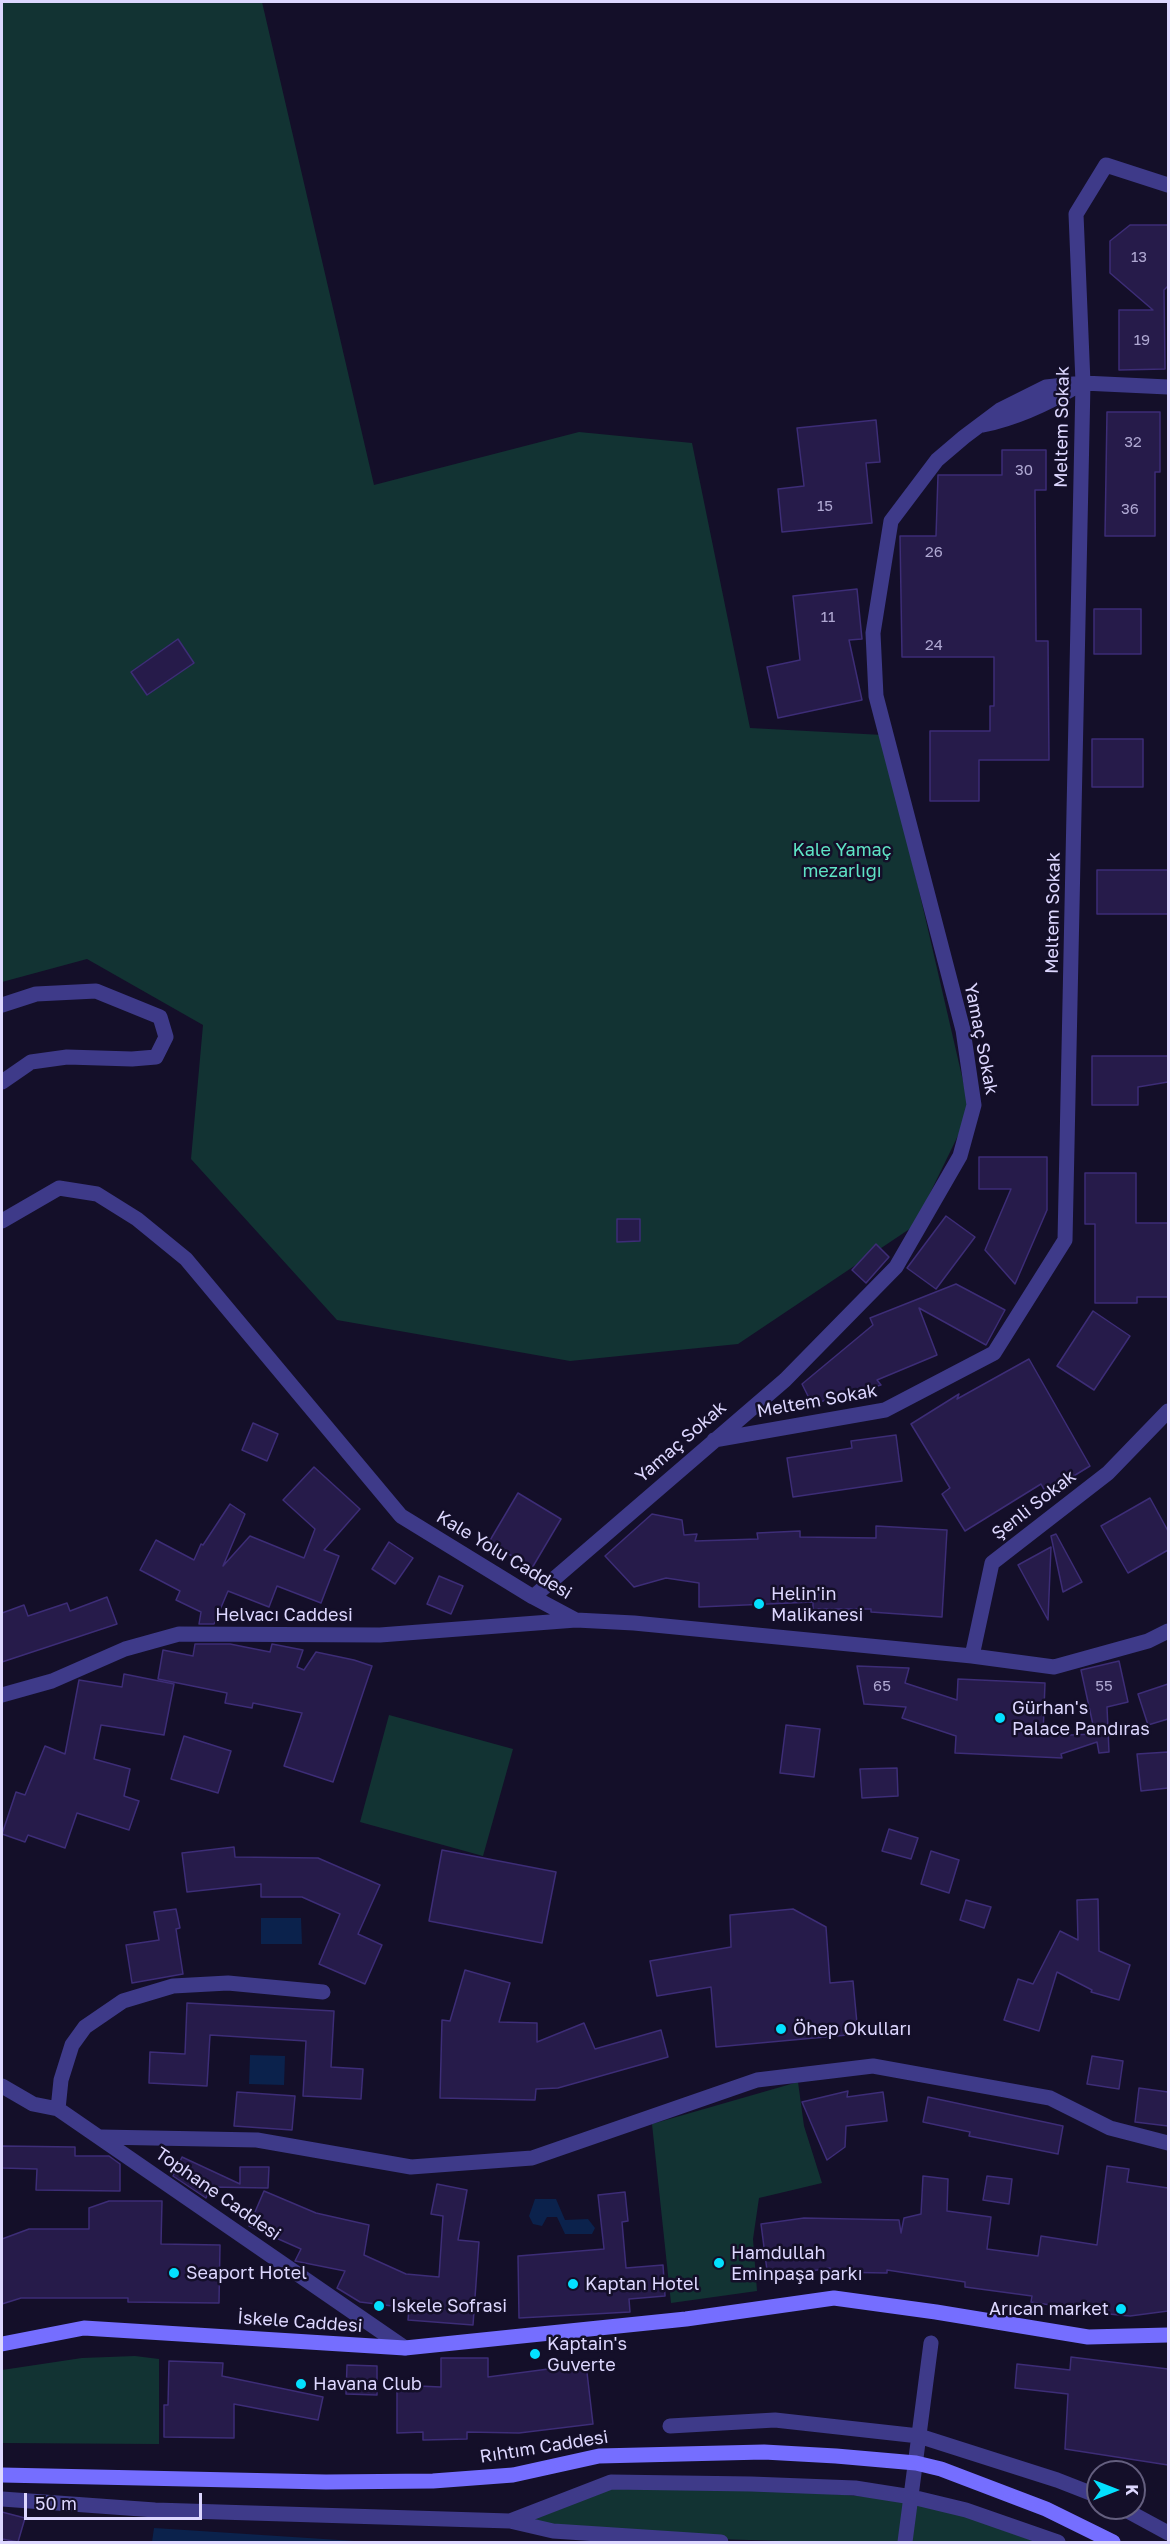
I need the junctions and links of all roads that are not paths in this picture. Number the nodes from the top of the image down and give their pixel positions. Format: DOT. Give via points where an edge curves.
graph roads {
  1 [pos="1168,186"];
  2 [pos="1083,383"];
  3 [pos="1168,387"];
  4 [pos="2,1005"];
  5 [pos="2,1082"];
  6 [pos="2,1221"];
  7 [pos="1168,1411"];
  8 [pos="714,1440"];
  9 [pos="533,1597"];
  10 [pos="576,1620"];
  11 [pos="1168,1631"];
  12 [pos="972,1656"];
  13 [pos="2,1695"];
  14 [pos="323,1992"];
  15 [pos="2,2086"];
  16 [pos="58,2109"];
  17 [pos="101,2137"];
  18 [pos="1168,2143"];
  19 [pos="1168,2335"];
  20 [pos="931,2343"];
  21 [pos="2,2344"];
  22 [pos="405,2348"];
  23 [pos="670,2426"];
  24 [pos="919,2436"];
  25 [pos="916,2463"];
  26 [pos="2,2475"];
  27 [pos="1086,2491"];
  28 [pos="912,2497"];
  29 [pos="2,2499"];
  30 [pos="1144,2520"];
  31 [pos="510,2521"];
  32 [pos="1168,2533"];
  33 [pos="721,2542"];
  34 [pos="905,2542"];
  35 [pos="1058,2542"];
  36 [pos="1113,2542"];
  1 -- 2 [label="street, Meltem Sokak" via="1106,165 1076,214"];
  2 -- 3 [label="street"];
  2 -- 8 [label="street, Yamaç Sokak" via="1006,421 977,426 937,460 891,522 873,633 876,696 963,1030 974,1106 960,1156 896,1267 785,1380"];
  2 -- 8 [label="street, Meltem Sokak" via="1065,1240 994,1353 885,1410"];
  4 -- 5 [label="street" via="36,994 96,991 160,1017 166,1037 156,1056 67,1056 30,1062"];
  6 -- 9 [label="street, Kale Yolu Caddesi" via="59,1188 97,1194 137,1219 186,1259 401,1516"];
  7 -- 12 [label="street, Şenli Sokak" via="1108,1473 992,1563"];
  8 -- 9 [label="street, Yamaç Sokak"];
  9 -- 10 [label="street, Kale Yolu Caddesi"];
  10 -- 12 [label="street, Kale Yolu Caddesi"];
  10 -- 13 [label="street, Helvacı Caddesi" via="380,1635 179,1634 125,1649 52,1681"];
  11 -- 12 [label="street, Kale Yolu Caddesi" via="1148,1641 1054,1667"];
  14 -- 16 [label="street" via="228,1983 173,1986 123,2001 85,2027 72,2045 61,2080"];
  15 -- 16 [label="street, Tophane Caddesi" via="33,2104"];
  16 -- 17 [label="street, Tophane Caddesi"];
  17 -- 18 [label="street" via="257,2140 411,2167 532,2158 757,2080 873,2066 1050,2098 1110,2128"];
  17 -- 22 [label="street, Tophane Caddesi"];
  19 -- 22 [label="street, İskele Caddesi" via="1088,2337 834,2298 686,2319"];
  20 -- 24 [label="street"];
  21 -- 22 [label="street, İskele Caddesi" via="84,2328"];
  23 -- 24 [label="street" via="775,2420"];
  24 -- 25 [label="street"];
  24 -- 27 [label="street"];
  25 -- 26 [label="street, Rıhtım Caddesi" via="764,2452 599,2456 513,2475 433,2481"];
  25 -- 28 [label="street"];
  25 -- 36 [label="street, Rıhtım Caddesi" via="993,2487"];
  28 -- 31 [label="street" via="843,2488 611,2482"];
  28 -- 34 [label="street"];
  28 -- 35 [label="street" via="966,2510"];
  29 -- 31 [label="street" via="155,2510"];
  30 -- 32 [label="street"];
  31 -- 33 [label="street" via="553,2531"];
}
